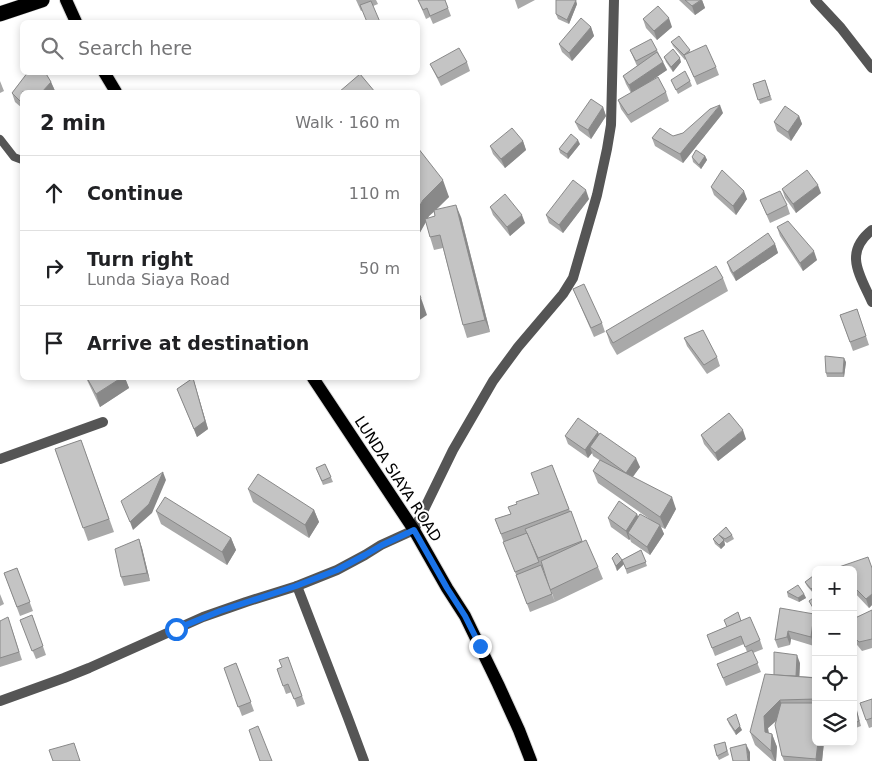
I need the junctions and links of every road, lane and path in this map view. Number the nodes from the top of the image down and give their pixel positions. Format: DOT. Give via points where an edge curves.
graph roads {
  1 [pos="42,0"];
  2 [pos="66,0"];
  3 [pos="614,0"];
  4 [pos="815,0"];
  5 [pos="0,14"];
  6 [pos="75,20"];
  7 [pos="872,68"];
  8 [pos="106,75"];
  9 [pos="115,90"];
  10 [pos="0,139"];
  11 [pos="20,159"];
  12 [pos="872,230"];
  13 [pos="872,302"];
  14 [pos="314,380"];
  15 [pos="104,422"];
  16 [pos="0,459"];
  17 [pos="414,530"];
  18 [pos="296,586"];
  19 [pos="0,701"];
  20 [pos="364,761"];
  21 [pos="531,761"];
  1 -- 5 [label="highway"];
  2 -- 6 [label="main road"];
  3 -- 17 [label="street" via="611,125 597,195 573,278 493,381 453,450"];
  4 -- 7 [label="street" via="842,28"];
  8 -- 9 [label="main road"];
  10 -- 11 [label="lane" via="14,157"];
  12 -- 13 [label="street" via="864,236 855,255"];
  14 -- 17 [label="main road, LUNDA SIAYA ROAD"];
  15 -- 16 [label="street"];
  17 -- 18 [label="street" via="337,570"];
  17 -- 21 [label="main road, LUNDA SIAYA ROAD" via="465,616"];
  18 -- 19 [label="street" via="203,617 89,668"];
  18 -- 20 [label="street"];
}
